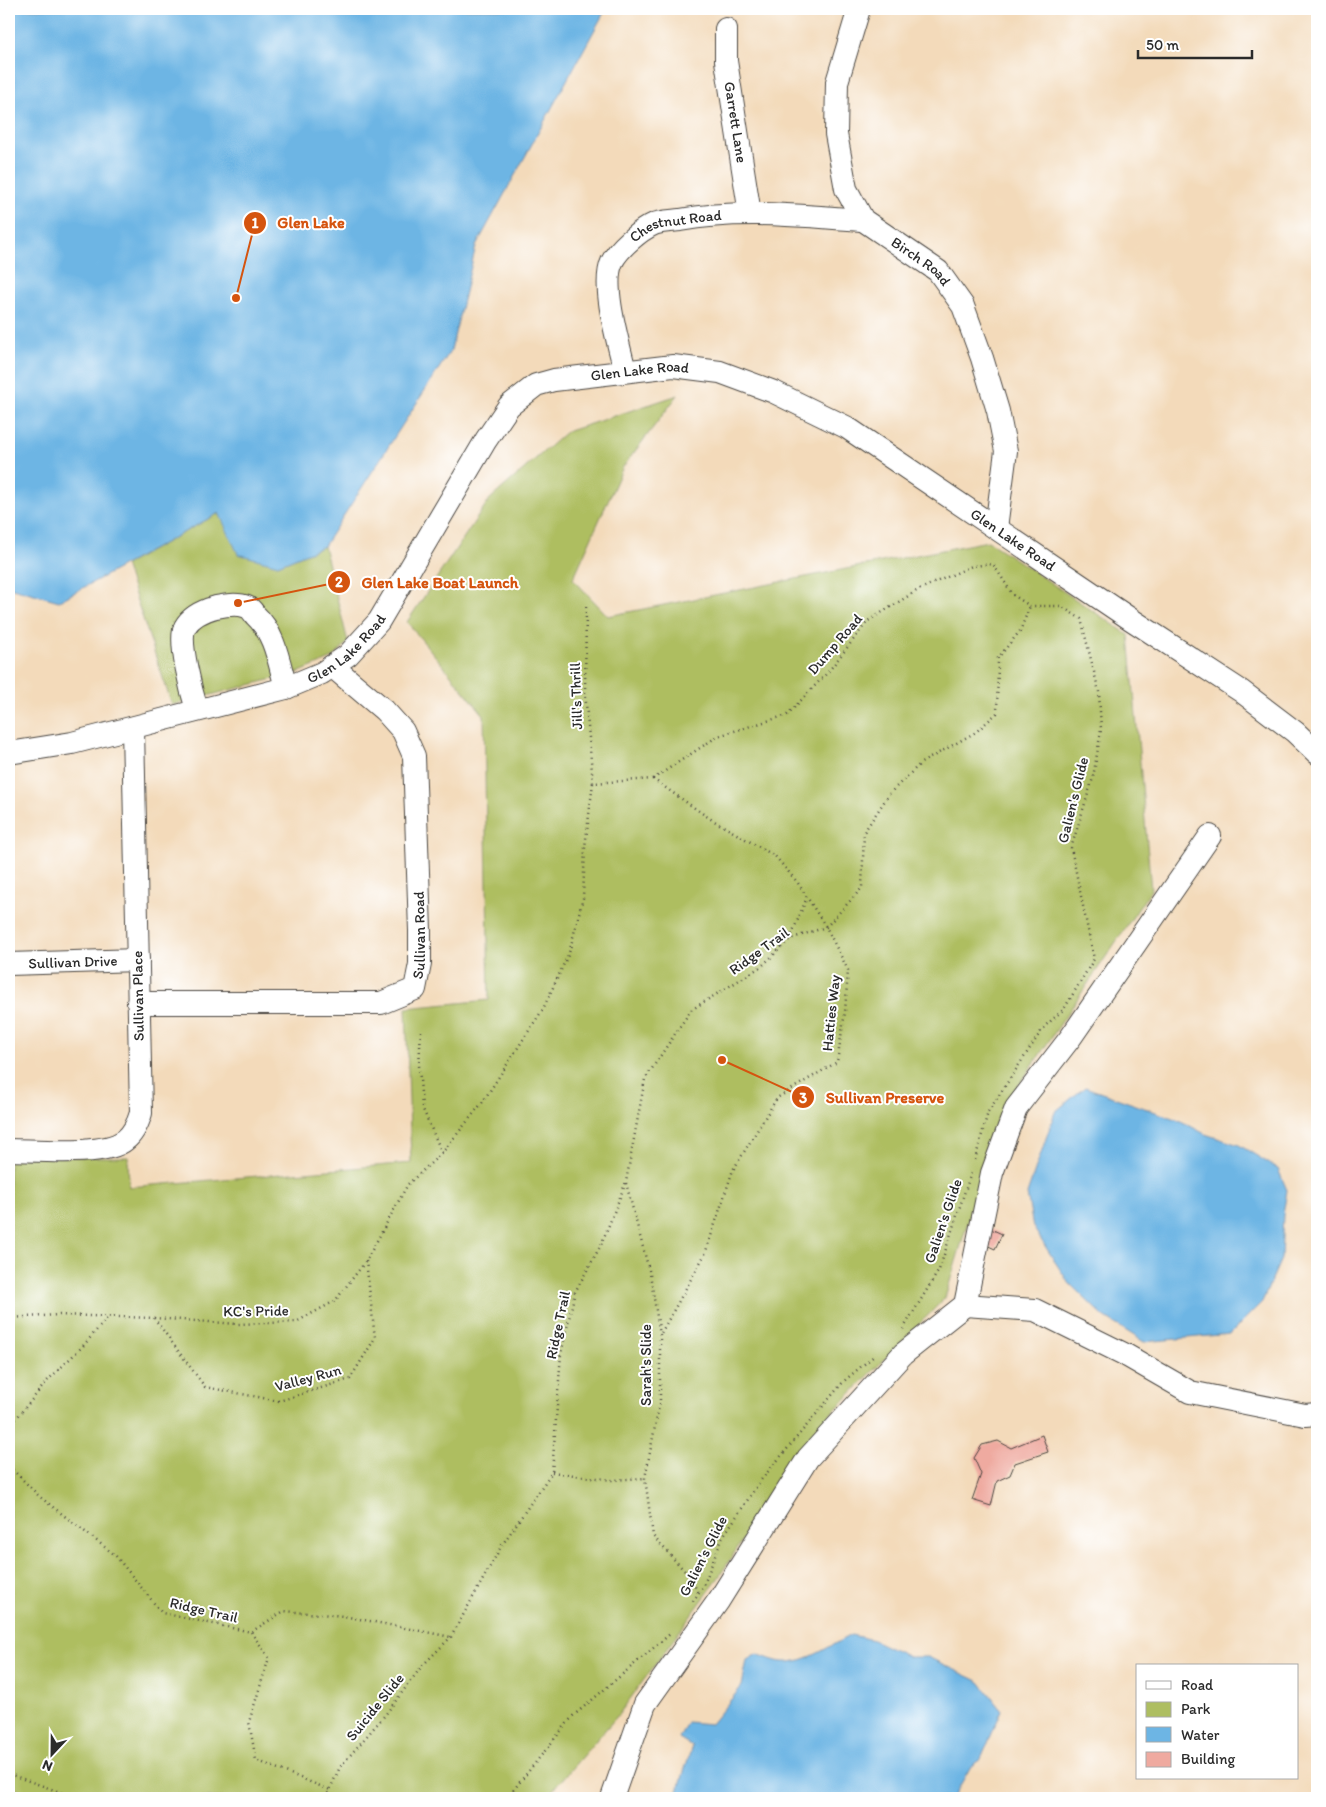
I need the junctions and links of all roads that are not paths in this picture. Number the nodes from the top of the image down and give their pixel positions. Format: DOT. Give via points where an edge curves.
graph roads {
  1 [pos="858,9"];
  2 [pos="726,29"];
  3 [pos="750,214"];
  4 [pos="863,220"];
  5 [pos="625,371"];
  6 [pos="996,528"];
  7 [pos="332,666"];
  8 [pos="286,688"];
  9 [pos="197,710"];
  10 [pos="133,728"];
  11 [pos="9,753"];
  12 [pos="1317,753"];
  13 [pos="1210,836"];
  14 [pos="138,960"];
  15 [pos="9,964"];
  16 [pos="138,1003"];
  17 [pos="9,1150"];
  18 [pos="965,1305"];
  19 [pos="1317,1414"];
  20 [pos="612,1798"];
  1 -- 4 [label="street, Birch Road" via="837,82 836,134 846,189"];
  2 -- 3 [label="street, Garrett Lane" via="726,61"];
  3 -- 4 [label="street, Chestnut Road"];
  3 -- 5 [label="street, Chestnut Road" via="701,216 654,224 632,238 612,262 609,278 611,308"];
  4 -- 6 [label="street, Birch Road" via="938,271 963,306 998,412 1006,451"];
  5 -- 6 [label="street, Glen Lake Road" via="673,366 720,372 774,392 846,427"];
  5 -- 7 [label="street, Glen Lake Road" via="536,385 509,406 379,621 348,655"];
  6 -- 12 [label="street, Glen Lake Road" via="1241,691"];
  7 -- 8 [label="street, Glen Lake Road"];
  7 -- 16 [label="street, Sullivan Road" via="403,731 414,756 420,931 420,964 415,989 381,1003"];
  8 -- 9 [label="street, Glen Lake Road"];
  8 -- 9 [label="street" via="264,623 248,607 217,607 193,617 184,628 188,673"];
  9 -- 10 [label="street, Glen Lake Road"];
  10 -- 11 [label="street, Glen Lake Road" via="72,743"];
  10 -- 14 [label="street, Sullivan Place"];
  13 -- 18 [label="street" via="1076,1029 1016,1108 992,1173"];
  14 -- 15 [label="street, Sullivan Drive"];
  14 -- 16 [label="street, Sullivan Place"];
  16 -- 17 [label="street, Sullivan Place" via="141,1113 137,1126 125,1140 112,1148"];
  18 -- 19 [label="street" via="1035,1310 1124,1354 1190,1392 1305,1415"];
  18 -- 20 [label="street" via="903,1354 808,1458 719,1600 645,1704"];
}
